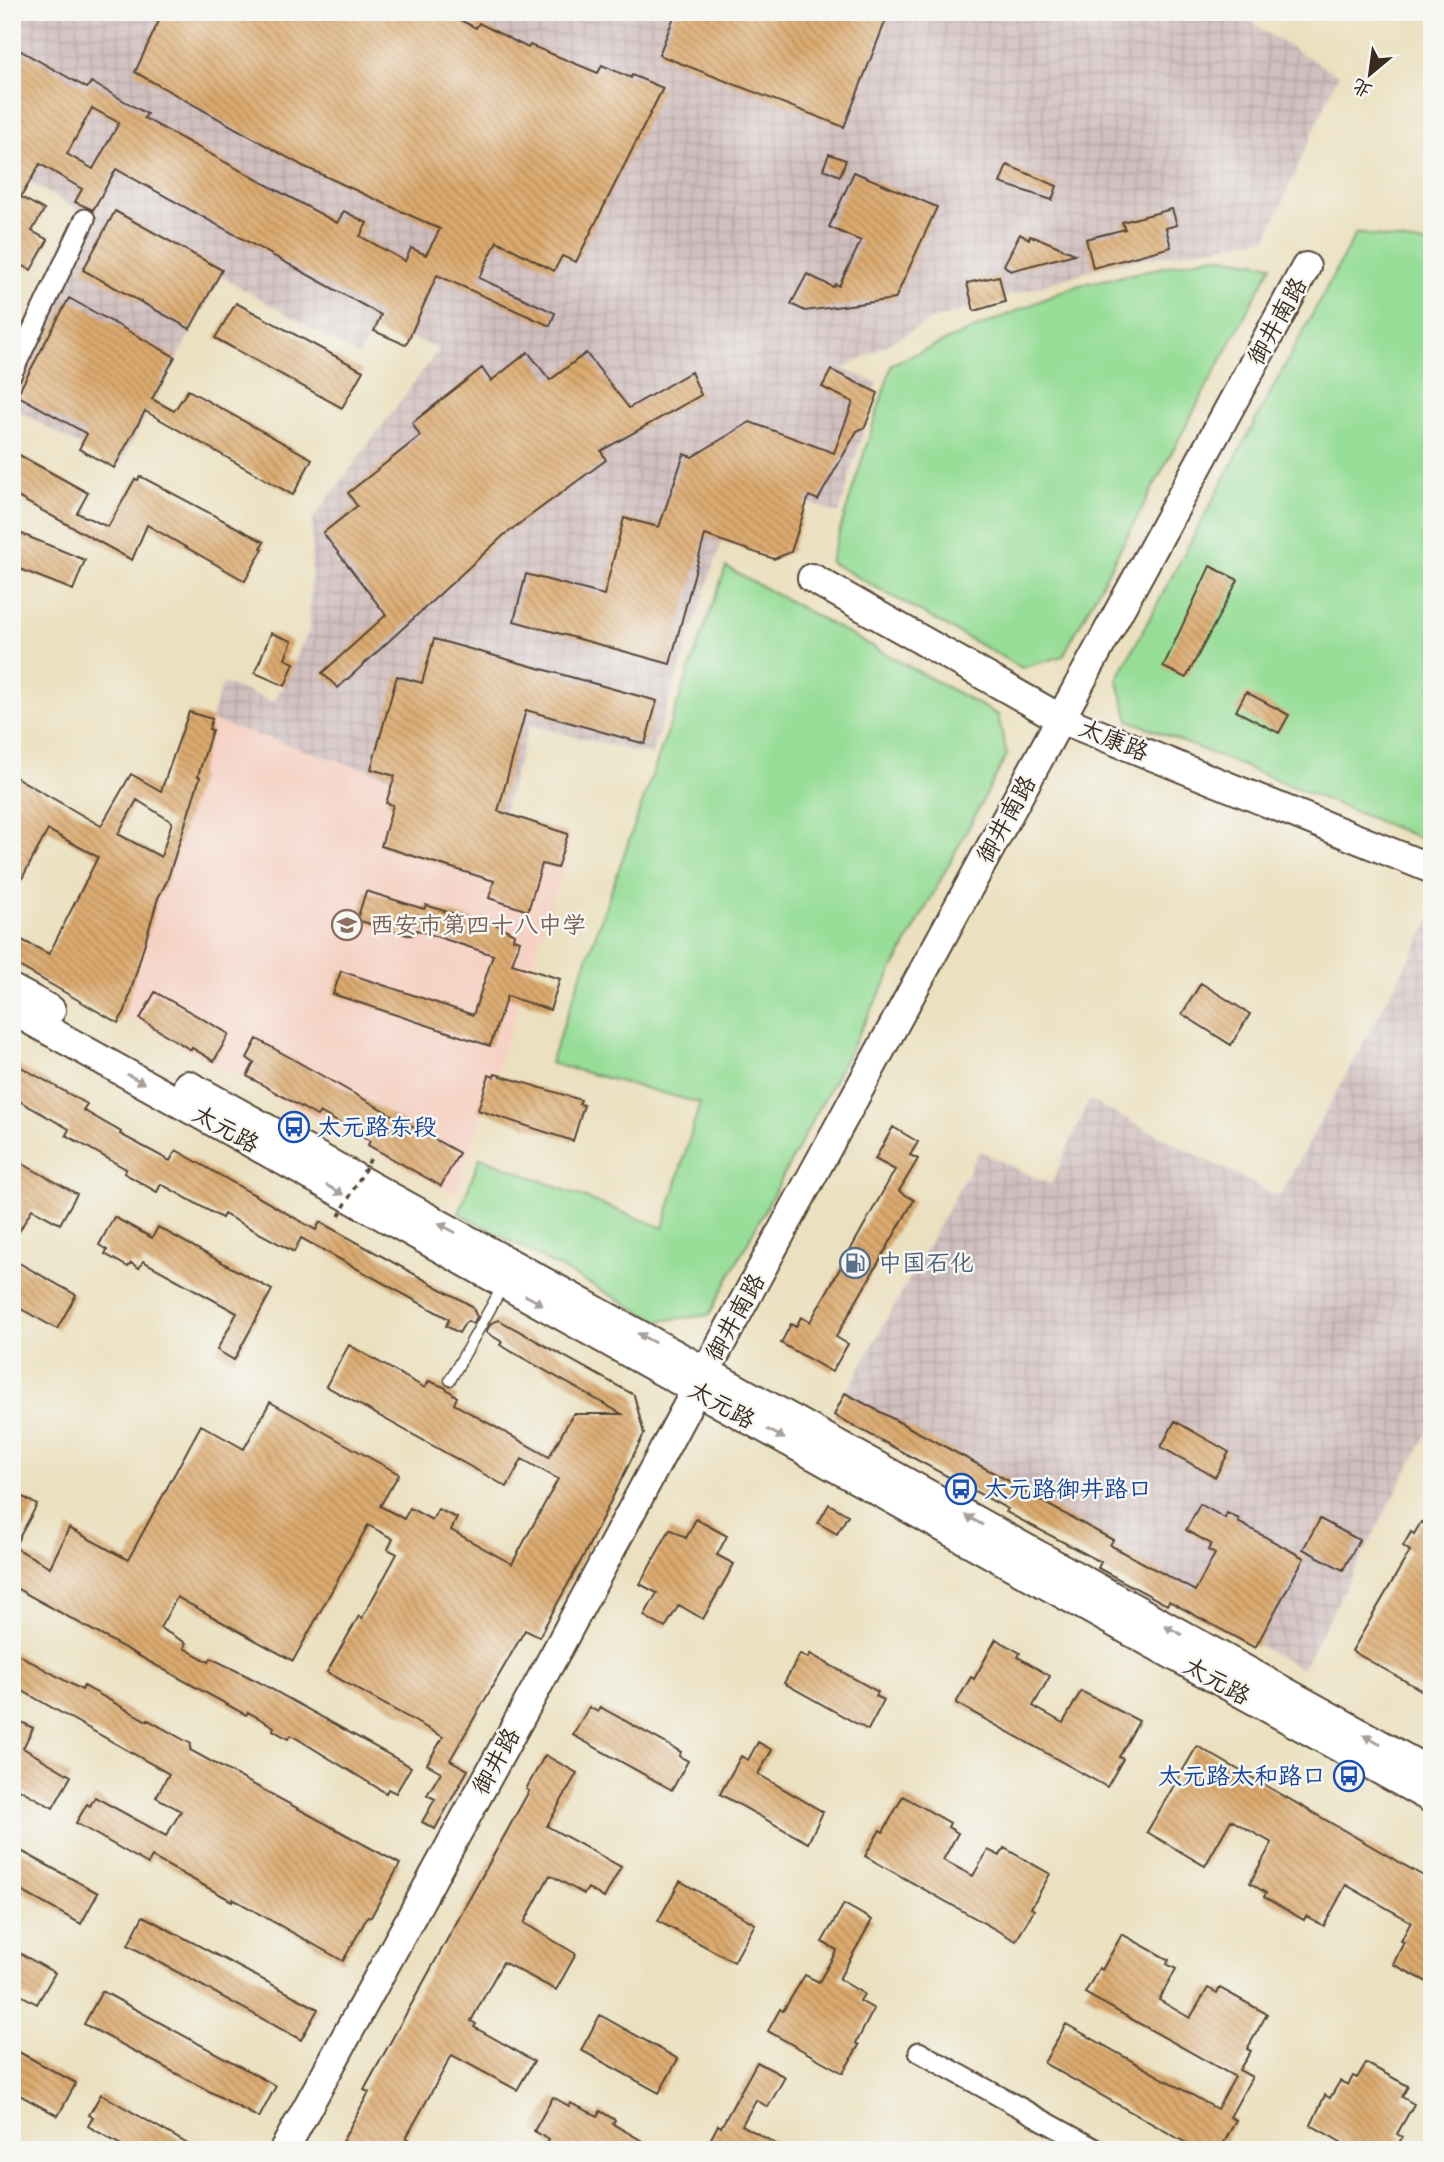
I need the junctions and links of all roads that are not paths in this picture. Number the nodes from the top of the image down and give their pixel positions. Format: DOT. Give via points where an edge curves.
graph roads {
  1 [pos="85,219"];
  2 [pos="1306,267"];
  3 [pos="12,373"];
  4 [pos="812,578"];
  5 [pos="1061,719"];
  6 [pos="1432,869"];
  7 [pos="12,989"];
  8 [pos="12,1010"];
  9 [pos="504,1284"];
  10 [pos="450,1380"];
  11 [pos="701,1381"];
  12 [pos="1432,1773"];
  13 [pos="1432,1799"];
  14 [pos="919,2052"];
  15 [pos="284,2150"];
  16 [pos="1097,2150"];
  1 -- 3 [label="street"];
  2 -- 5 [label="main road, 御井南路"];
  4 -- 5 [label="main road, 太康路"];
  5 -- 6 [label="main road, 太康路"];
  5 -- 11 [label="main road, 御井南路"];
  11 -- 7 [label="main road, 太元路, one-way"];
  8 -- 9 [label="main road, 太元路, one-way"];
  9 -- 10 [label="lane"];
  9 -- 11 [label="main road, 太元路, one-way"];
  12 -- 11 [label="main road, 太元路, one-way"];
  11 -- 13 [label="main road, 太元路, one-way"];
  11 -- 15 [label="main road, 御井路"];
  14 -- 16 [label="street"];
}
